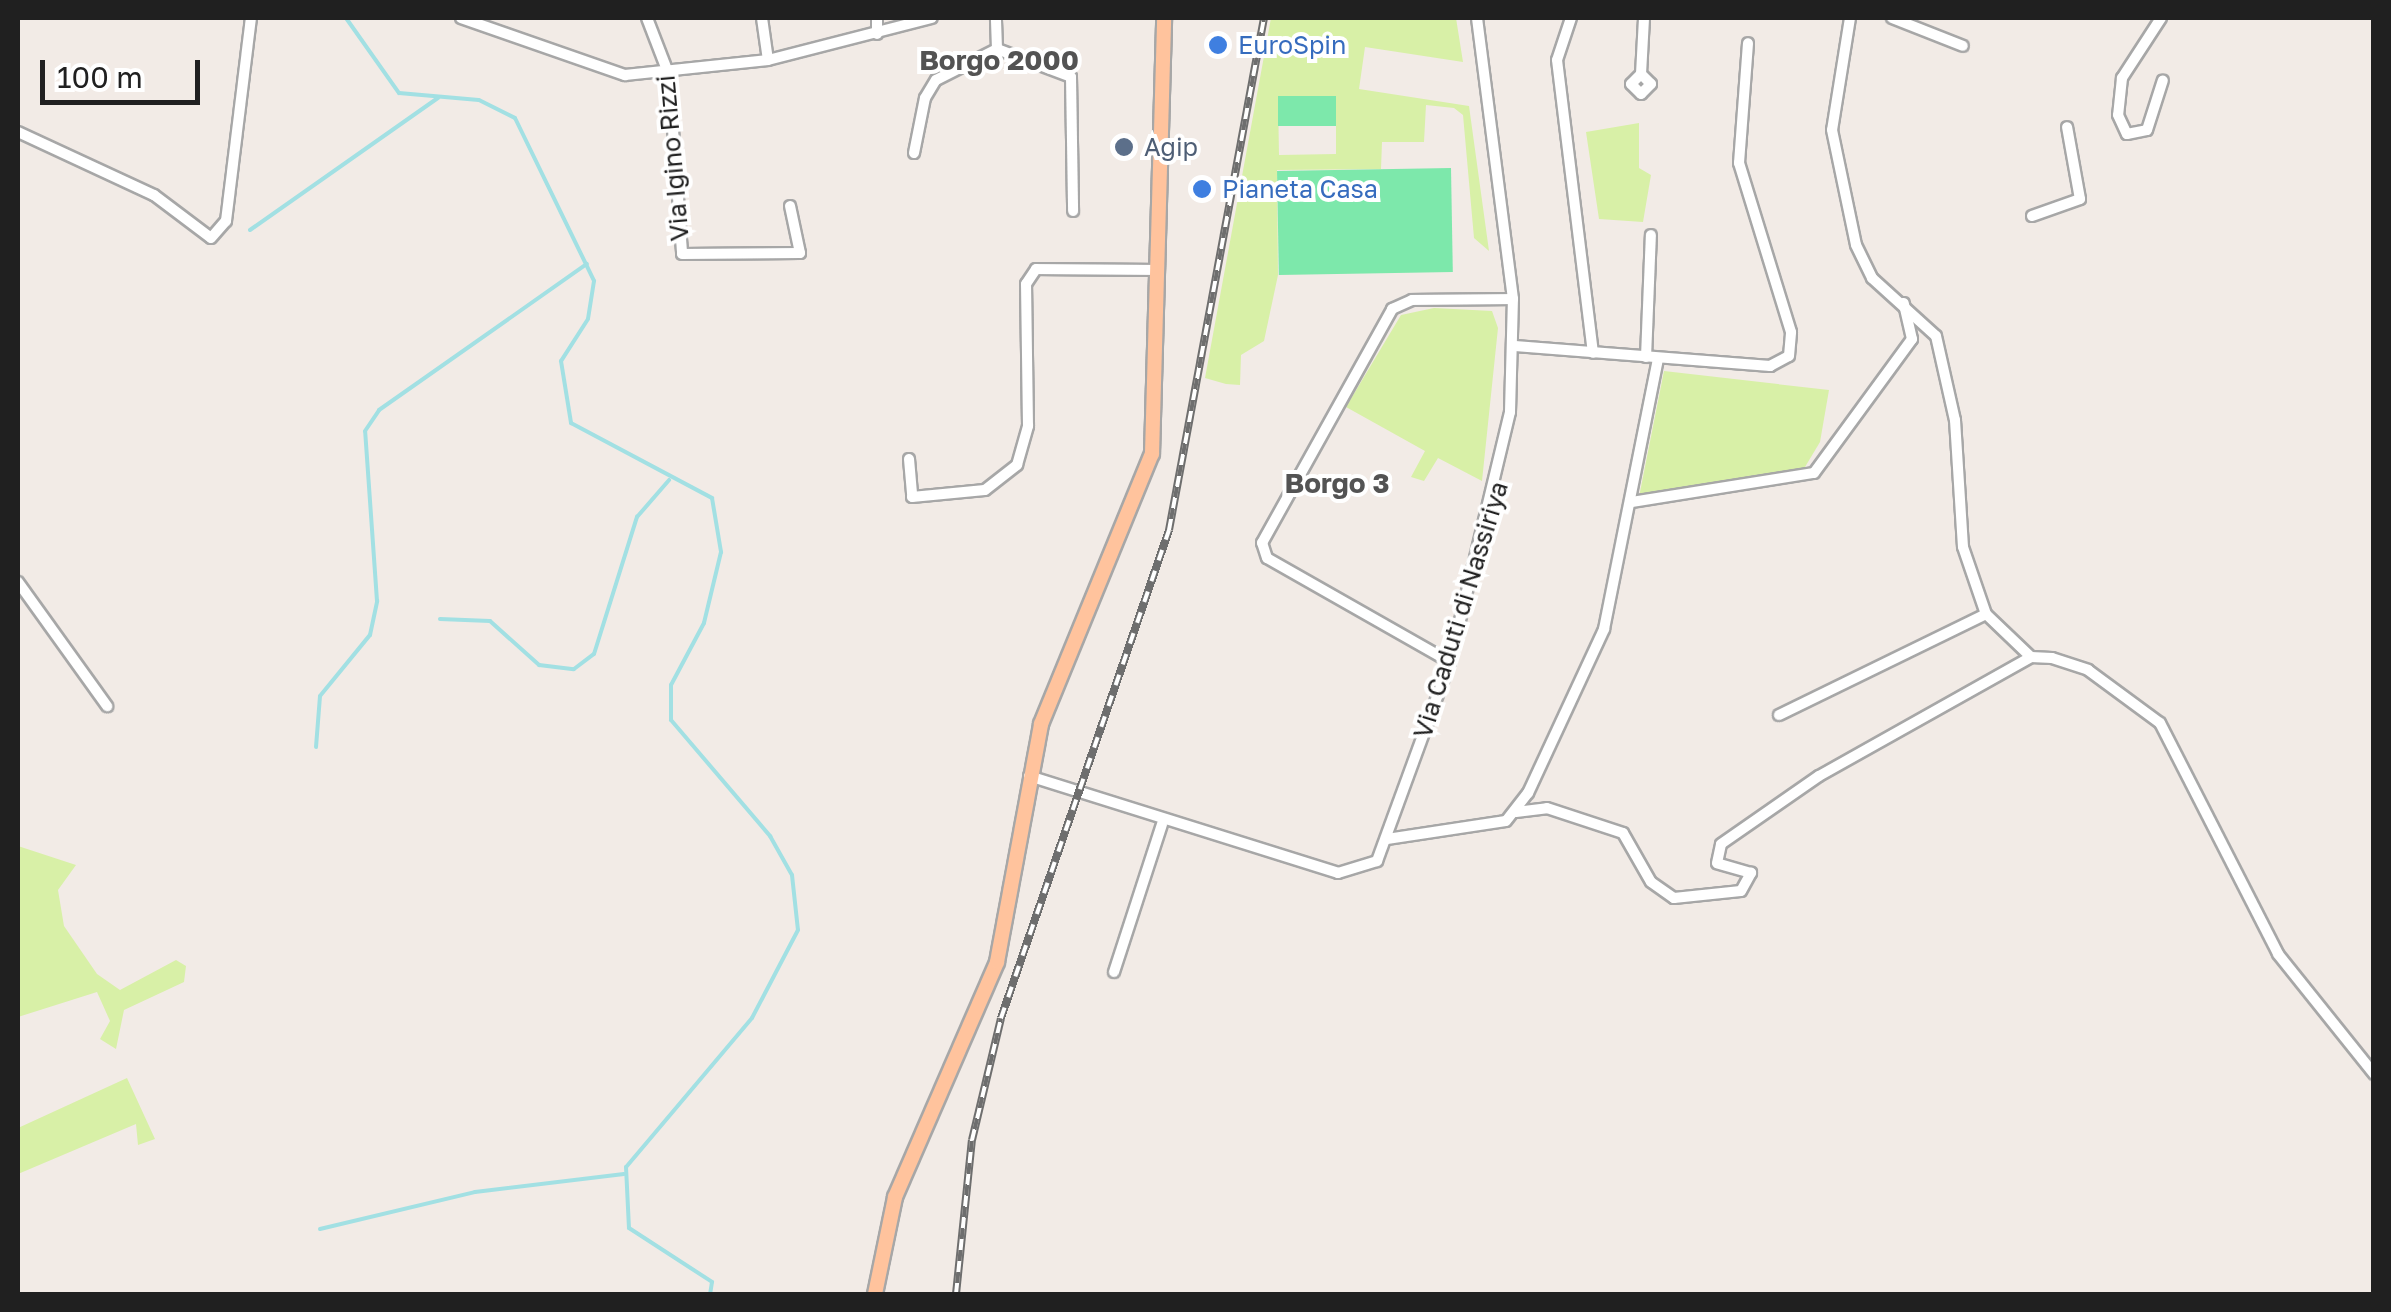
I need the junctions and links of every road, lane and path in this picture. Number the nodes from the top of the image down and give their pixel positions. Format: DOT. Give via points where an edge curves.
graph roads {
  1 [pos="251,18"];
  2 [pos="461,18"];
  3 [pos="647,18"];
  4 [pos="762,18"];
  5 [pos="877,18"];
  6 [pos="932,18"];
  7 [pos="996,18"];
  8 [pos="1164,18"];
  9 [pos="1477,18"];
  10 [pos="1571,18"];
  11 [pos="1644,18"];
  12 [pos="1850,18"];
  13 [pos="1892,18"];
  14 [pos="2161,18"];
  15 [pos="877,34"];
  16 [pos="1748,43"];
  17 [pos="1964,46"];
  18 [pos="997,49"];
  19 [pos="768,60"];
  20 [pos="670,74"];
  21 [pos="1640,74"];
  22 [pos="2163,80"];
  23 [pos="2067,127"];
  24 [pos="18,132"];
  25 [pos="914,153"];
  26 [pos="790,206"];
  27 [pos="1073,211"];
  28 [pos="2032,216"];
  29 [pos="1651,235"];
  30 [pos="1157,270"];
  31 [pos="1512,299"];
  32 [pos="1904,302"];
  33 [pos="1515,346"];
  34 [pos="1593,353"];
  35 [pos="1652,358"];
  36 [pos="909,459"];
  37 [pos="1632,502"];
  38 [pos="18,582"];
  39 [pos="1986,614"];
  40 [pos="2031,658"];
  41 [pos="1450,662"];
  42 [pos="107,706"];
  43 [pos="1778,716"];
  44 [pos="1028,775"];
  45 [pos="1516,812"];
  46 [pos="1162,824"];
  47 [pos="1387,839"];
  48 [pos="1114,972"];
  49 [pos="2374,1074"];
  50 [pos="875,1294"];
  1 -- 24 [label="street" via="226,221 211,238 154,195"];
  2 -- 20 [label="street" via="598,70"];
  3 -- 20 [label="street, Via Igino Rizzi"];
  4 -- 19 [label="street"];
  5 -- 15 [label="street"];
  6 -- 15 [label="street"];
  7 -- 18 [label="street"];
  8 -- 30 [label="main road"];
  9 -- 31 [label="street, Via Caduti di Nassiriya"];
  10 -- 34 [label="street" via="1557,60"];
  11 -- 21 [label="street"];
  12 -- 32 [label="street" via="1834,93 1838,176 1872,278"];
  13 -- 17 [label="street"];
  14 -- 22 [label="street" via="2122,78 2118,115 2127,134 2147,130"];
  15 -- 19 [label="street"];
  16 -- 35 [label="street" via="1739,163 1792,346 1770,366"];
  18 -- 25 [label="street" via="936,80"];
  18 -- 27 [label="street" via="1071,77"];
  19 -- 20 [label="street"];
  20 -- 26 [label="street, Via Igino Rizzi" via="682,254 800,252"];
  23 -- 28 [label="street" via="2080,198"];
  29 -- 35 [label="street"];
  30 -- 36 [label="street" via="1036,269 1026,284 1028,426 1017,465 985,490 912,497"];
  30 -- 44 [label="main road" via="1152,454"];
  31 -- 33 [label="street, Via Caduti di Nassiriya"];
  31 -- 41 [label="street" via="1412,300 1392,310 1262,543 1267,558"];
  32 -- 37 [label="street" via="1912,339 1814,473"];
  32 -- 39 [label="street" via="1926,319 1947,367 1963,547"];
  33 -- 34 [label="street"];
  33 -- 41 [label="street, Via Caduti di Nassiriya" via="1503,468"];
  34 -- 35 [label="street"];
  35 -- 37 [label="street"];
  37 -- 45 [label="street" via="1604,629"];
  38 -- 42 [label="street"];
  39 -- 40 [label="street"];
  39 -- 43 [label="street"];
  40 -- 45 [label="street" via="1819,776 1721,844 1717,862 1751,873 1741,890 1674,898 1643,870 1623,833 1547,808"];
  40 -- 49 [label="street" via="2088,670 2160,723 2278,954"];
  41 -- 47 [label="street, Via Caduti di Nassiriya"];
  44 -- 46 [label="street"];
  44 -- 50 [label="main road" via="997,962 895,1197"];
  45 -- 47 [label="street"];
  46 -- 47 [label="street" via="1348,874 1369,868"];
  46 -- 48 [label="street"];
}
